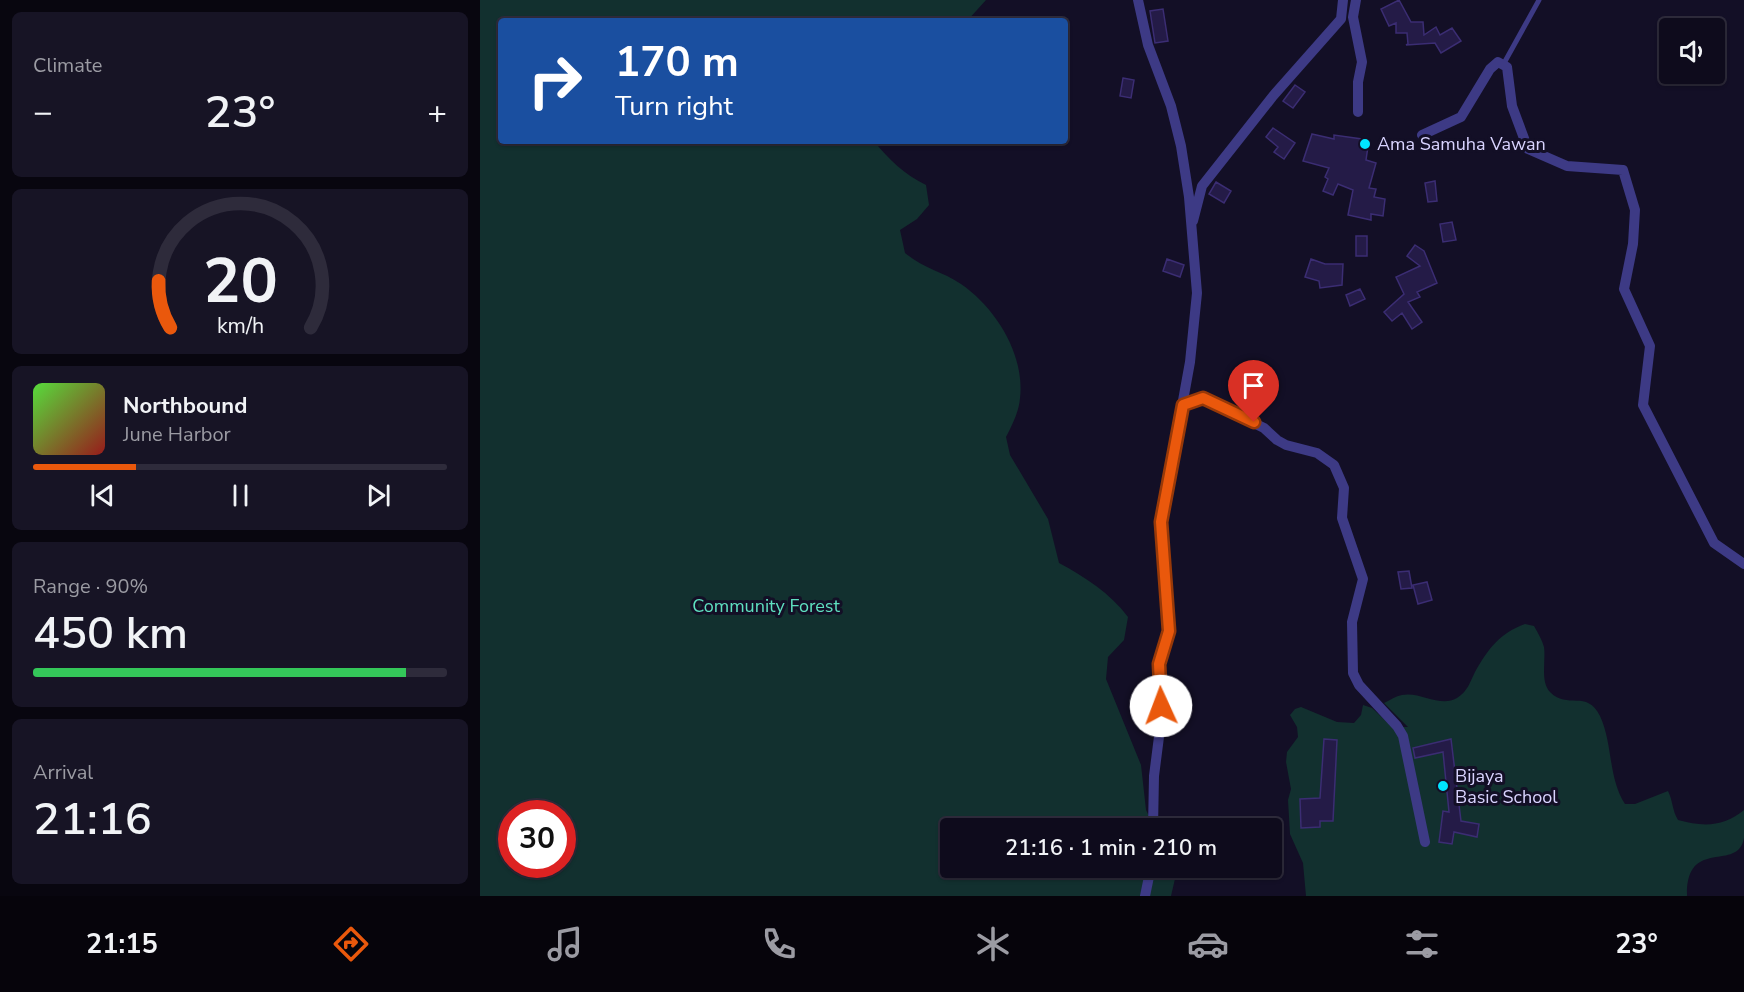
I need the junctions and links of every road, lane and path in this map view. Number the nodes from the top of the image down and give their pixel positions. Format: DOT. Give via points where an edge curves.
graph roads {
  1 [pos="1138,0"];
  2 [pos="1343,0"];
  3 [pos="1356,0"];
  4 [pos="1539,0"];
  5 [pos="1503,64"];
  6 [pos="1358,112"];
  7 [pos="1422,135"];
  8 [pos="1191,228"];
  9 [pos="1183,405"];
  10 [pos="1744,564"];
  11 [pos="1153,818"];
  12 [pos="1425,842"];
  13 [pos="1149,878"];
  14 [pos="1145,896"];
  1 -- 8 [label="street" via="1148,45 1181,146"];
  2 -- 8 [label="street" via="1341,19 1273,96 1202,186"];
  3 -- 6 [label="street" via="1353,17 1362,62"];
  4 -- 5 [label="lane"];
  5 -- 7 [label="street" via="1490,69 1461,117"];
  5 -- 10 [label="street" via="1507,67 1512,106 1528,149 1567,166 1623,170 1635,210 1634,244 1624,289 1650,346 1643,405 1714,543"];
  8 -- 9 [label="street" via="1197,293"];
  9 -- 11 [label="street" via="1161,522 1169,631 1159,664 1161,721"];
  9 -- 12 [label="street" via="1203,398 1243,416 1286,445 1328,458 1341,478 1342,518 1363,579 1352,622 1353,673 1403,736"];
  13 -- 14 [label="street"];
}
